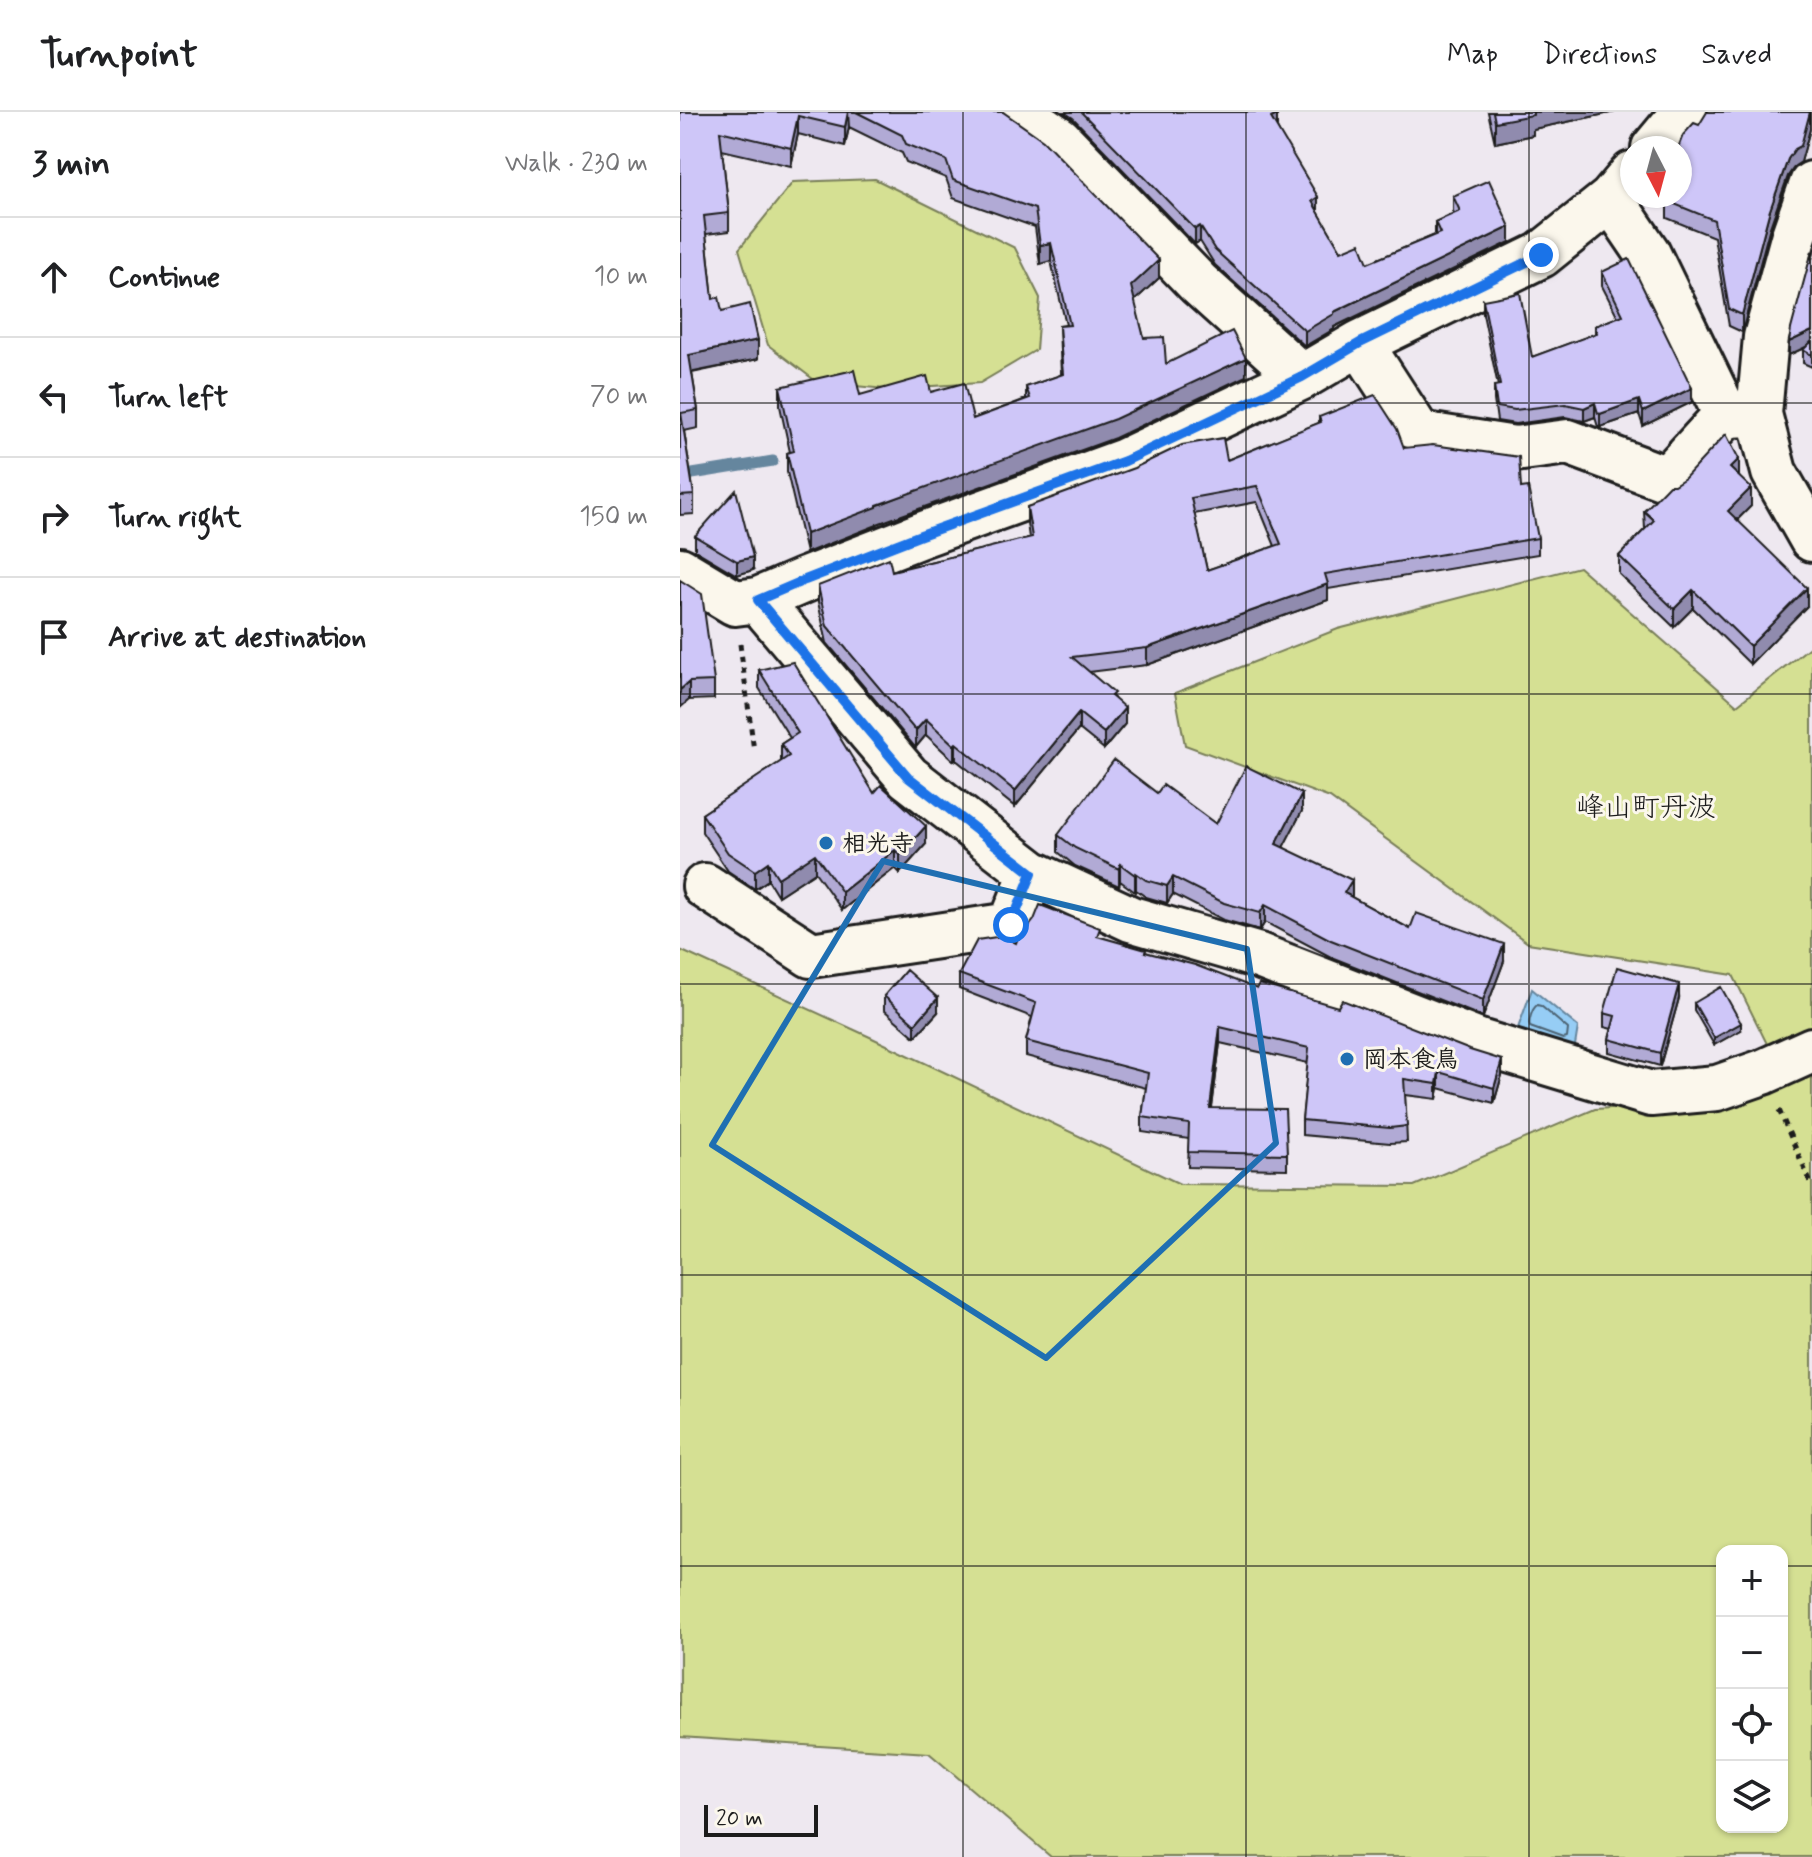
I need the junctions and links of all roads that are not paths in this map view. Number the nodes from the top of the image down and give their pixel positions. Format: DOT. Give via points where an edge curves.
graph roads {
  1 [pos="1019,112"];
  2 [pos="1684,112"];
  3 [pos="1664,136"];
  4 [pos="1812,184"];
  5 [pos="1620,188"];
  6 [pos="1630,208"];
  7 [pos="1360,343"];
  8 [pos="1302,377"];
  9 [pos="1743,414"];
  10 [pos="1812,539"];
  11 [pos="680,570"];
  12 [pos="747,602"];
  13 [pos="1032,873"];
  14 [pos="705,886"];
  15 [pos="1812,1050"];
  1 -- 8 [label="street" via="1059,139 1198,283"];
  2 -- 3 [label="street"];
  4 -- 9 [label="street"];
  5 -- 7 [label="street" via="1541,255"];
  6 -- 9 [label="street" via="1647,252"];
  7 -- 8 [label="street"];
  7 -- 9 [label="street" via="1419,434 1515,449 1568,442 1667,479"];
  8 -- 12 [label="street" via="1125,461"];
  9 -- 10 [label="street"];
  11 -- 12 [label="street"];
  12 -- 13 [label="street" via="908,777"];
  13 -- 14 [label="street" via="1011,925 811,955"];
  13 -- 15 [label="street" via="1131,919 1259,956 1479,1042 1651,1094 1717,1088"];
}
